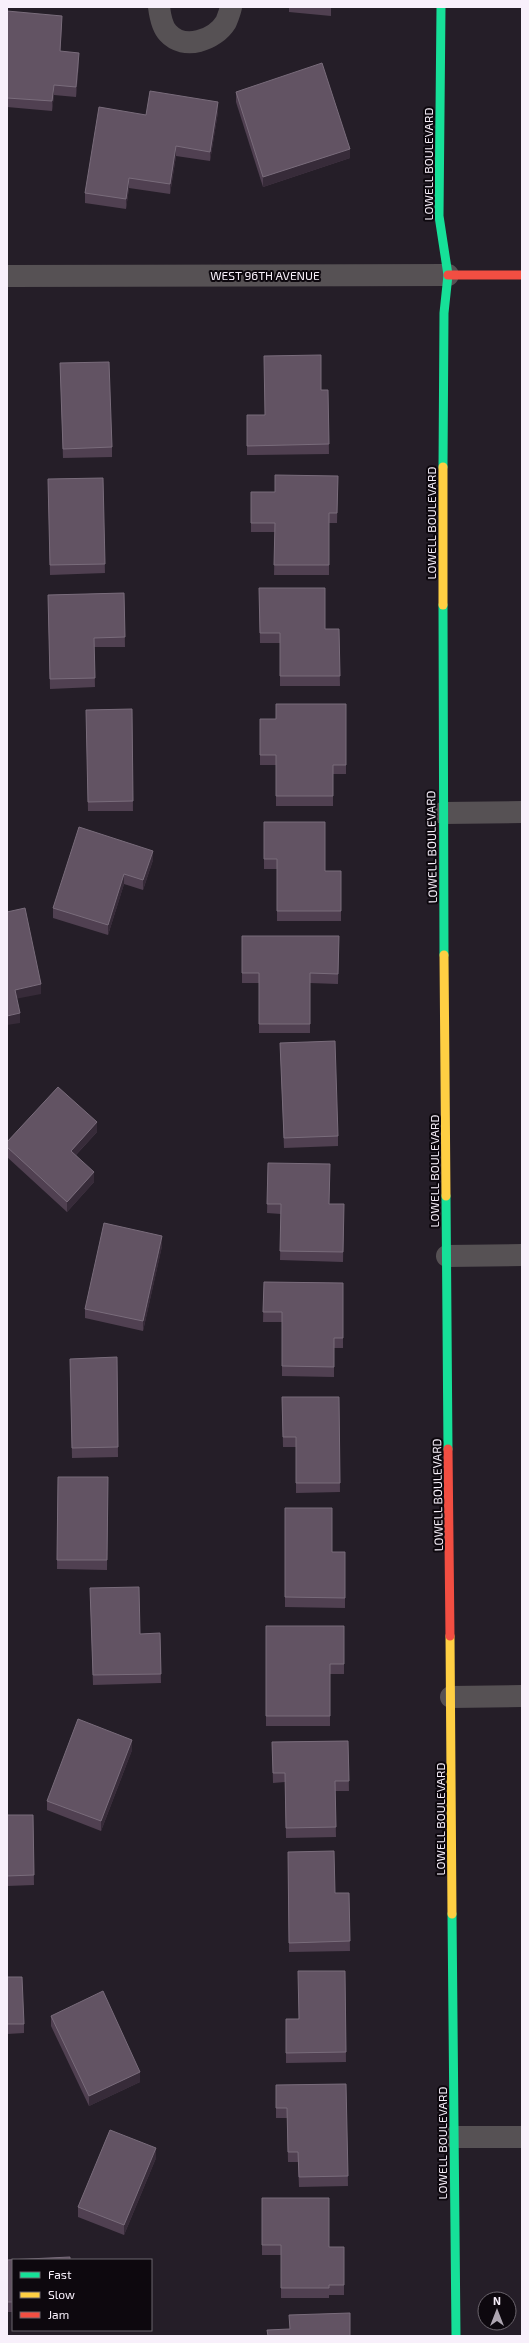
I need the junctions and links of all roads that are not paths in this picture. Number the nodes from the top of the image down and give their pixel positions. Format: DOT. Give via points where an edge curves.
graph roads {
  1 [pos="159,7"];
  2 [pos="231,7"];
  3 [pos="441,7"];
  4 [pos="448,275"];
  5 [pos="522,275"];
  6 [pos="7,276"];
  7 [pos="522,812"];
  8 [pos="443,813"];
  9 [pos="522,1255"];
  10 [pos="447,1256"];
  11 [pos="522,1696"];
  12 [pos="451,1697"];
  13 [pos="454,2137"];
  14 [pos="522,2137"];
  15 [pos="456,2336"];
  1 -- 2 [label="street" via="167,32 176,39 200,42 210,37 226,22"];
  3 -- 4 [label="street, LOWELL BOULEVARD" via="439,216"];
  4 -- 5 [label="street, WEST 96TH AVENUE"];
  4 -- 6 [label="street, WEST 96TH AVENUE"];
  4 -- 8 [label="street, LOWELL BOULEVARD" via="444,313"];
  7 -- 8 [label="street"];
  8 -- 10 [label="street, LOWELL BOULEVARD"];
  9 -- 10 [label="street"];
  10 -- 12 [label="street, LOWELL BOULEVARD"];
  11 -- 12 [label="street"];
  12 -- 13 [label="street, LOWELL BOULEVARD"];
  13 -- 14 [label="street"];
  13 -- 15 [label="street, LOWELL BOULEVARD"];
}
